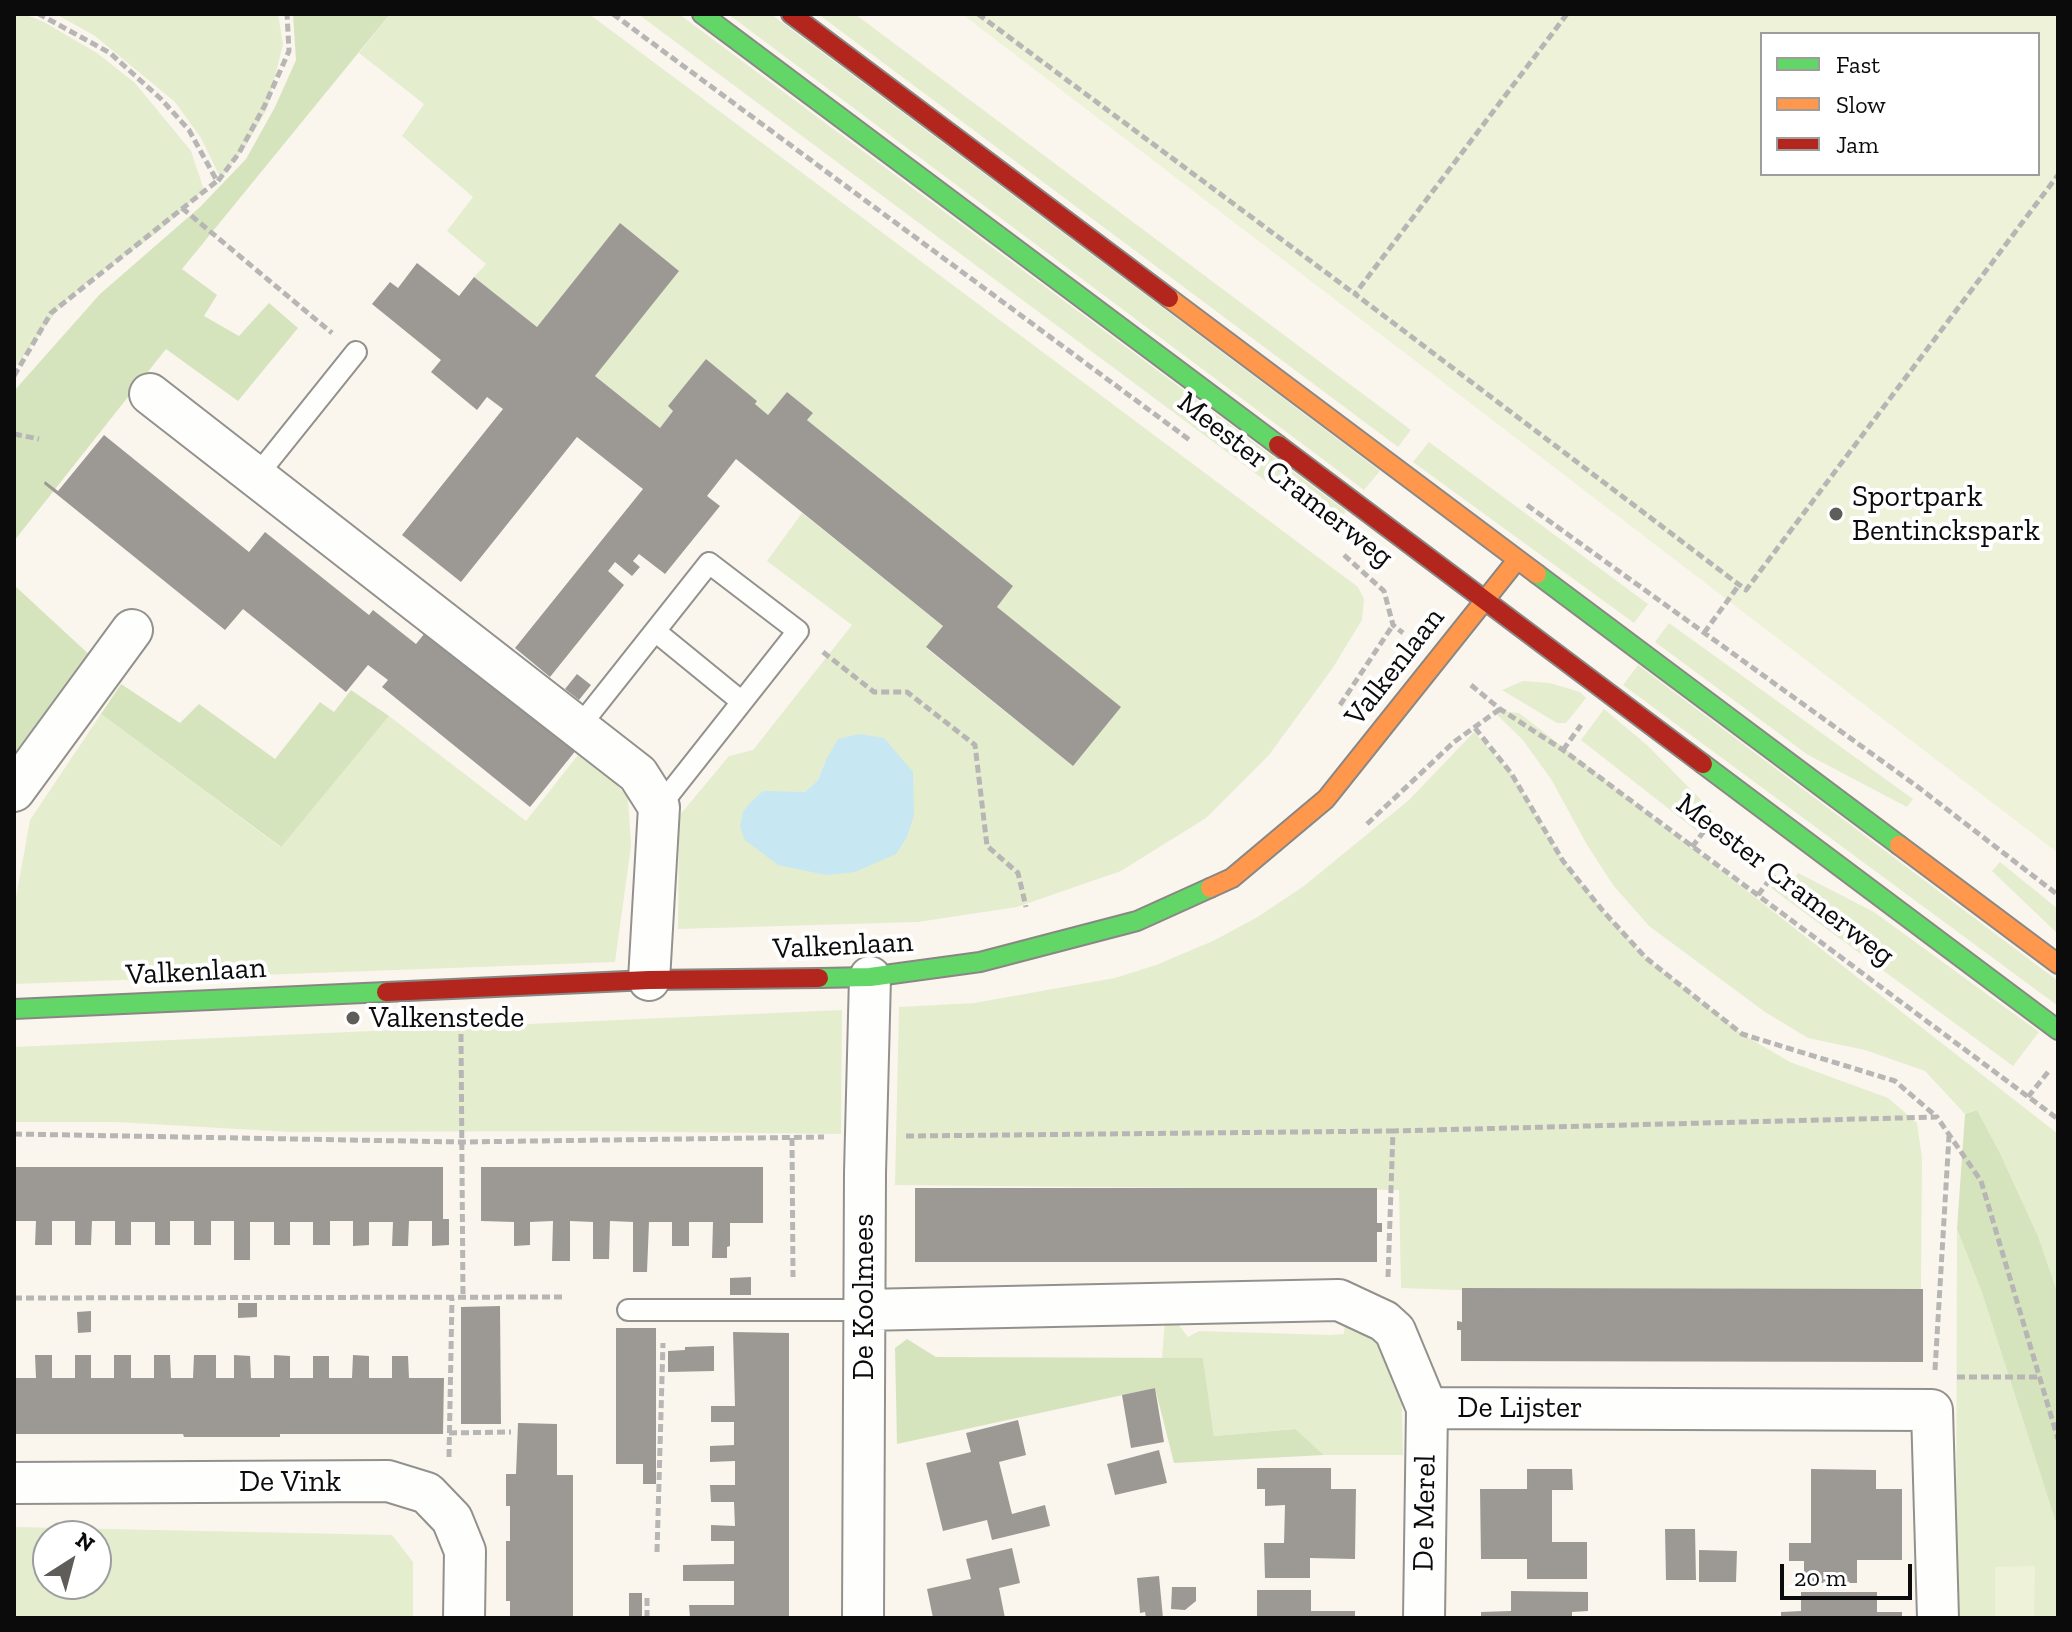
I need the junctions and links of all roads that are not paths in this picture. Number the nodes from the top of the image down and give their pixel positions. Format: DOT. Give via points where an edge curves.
graph roads {
  1 [pos="702,14"];
  2 [pos="791,14"];
  3 [pos="356,352"];
  4 [pos="150,394"];
  5 [pos="255,478"];
  6 [pos="1517,560"];
  7 [pos="1484,600"];
  8 [pos="132,630"];
  9 [pos="655,631"];
  10 [pos="742,702"];
  11 [pos="579,727"];
  12 [pos="14,791"];
  13 [pos="659,807"];
  14 [pos="2058,964"];
  15 [pos="870,977"];
  16 [pos="649,980"];
  17 [pos="14,1009"];
  18 [pos="2058,1030"];
  19 [pos="628,1310"];
  20 [pos="863,1310"];
  21 [pos="1427,1408"];
  22 [pos="14,1483"];
  23 [pos="464,1618"];
  24 [pos="863,1618"];
  25 [pos="1424,1618"];
  26 [pos="1938,1618"];
  1 -- 7 [label="main road, Meester Cramerweg"];
  2 -- 6 [label="main road"];
  3 -- 5 [label="lane"];
  4 -- 5 [label="street"];
  5 -- 11 [label="street"];
  6 -- 7 [label="main road, Valkenlaan"];
  6 -- 14 [label="main road"];
  7 -- 15 [label="main road, Valkenlaan" via="1326,799 1232,878 1137,921 980,962"];
  7 -- 18 [label="main road, Meester Cramerweg"];
  8 -- 12 [label="street"];
  9 -- 10 [label="lane"];
  9 -- 10 [label="lane" via="709,563 798,631"];
  9 -- 11 [label="lane"];
  10 -- 13 [label="lane"];
  11 -- 13 [label="street" via="638,774"];
  13 -- 16 [label="street"];
  15 -- 16 [label="main road, Valkenlaan"];
  15 -- 20 [label="street, De Koolmees"];
  16 -- 17 [label="main road, Valkenlaan"];
  19 -- 20 [label="lane"];
  20 -- 21 [label="street, De Lijster" via="1339,1300 1395,1331"];
  20 -- 24 [label="street, De Koolmees"];
  21 -- 25 [label="street, De Merel"];
  21 -- 26 [label="street, De Lijster" via="1933,1393"];
  22 -- 23 [label="street, De Vink" via="388,1481 427,1493 448,1514 465,1551"];
}
